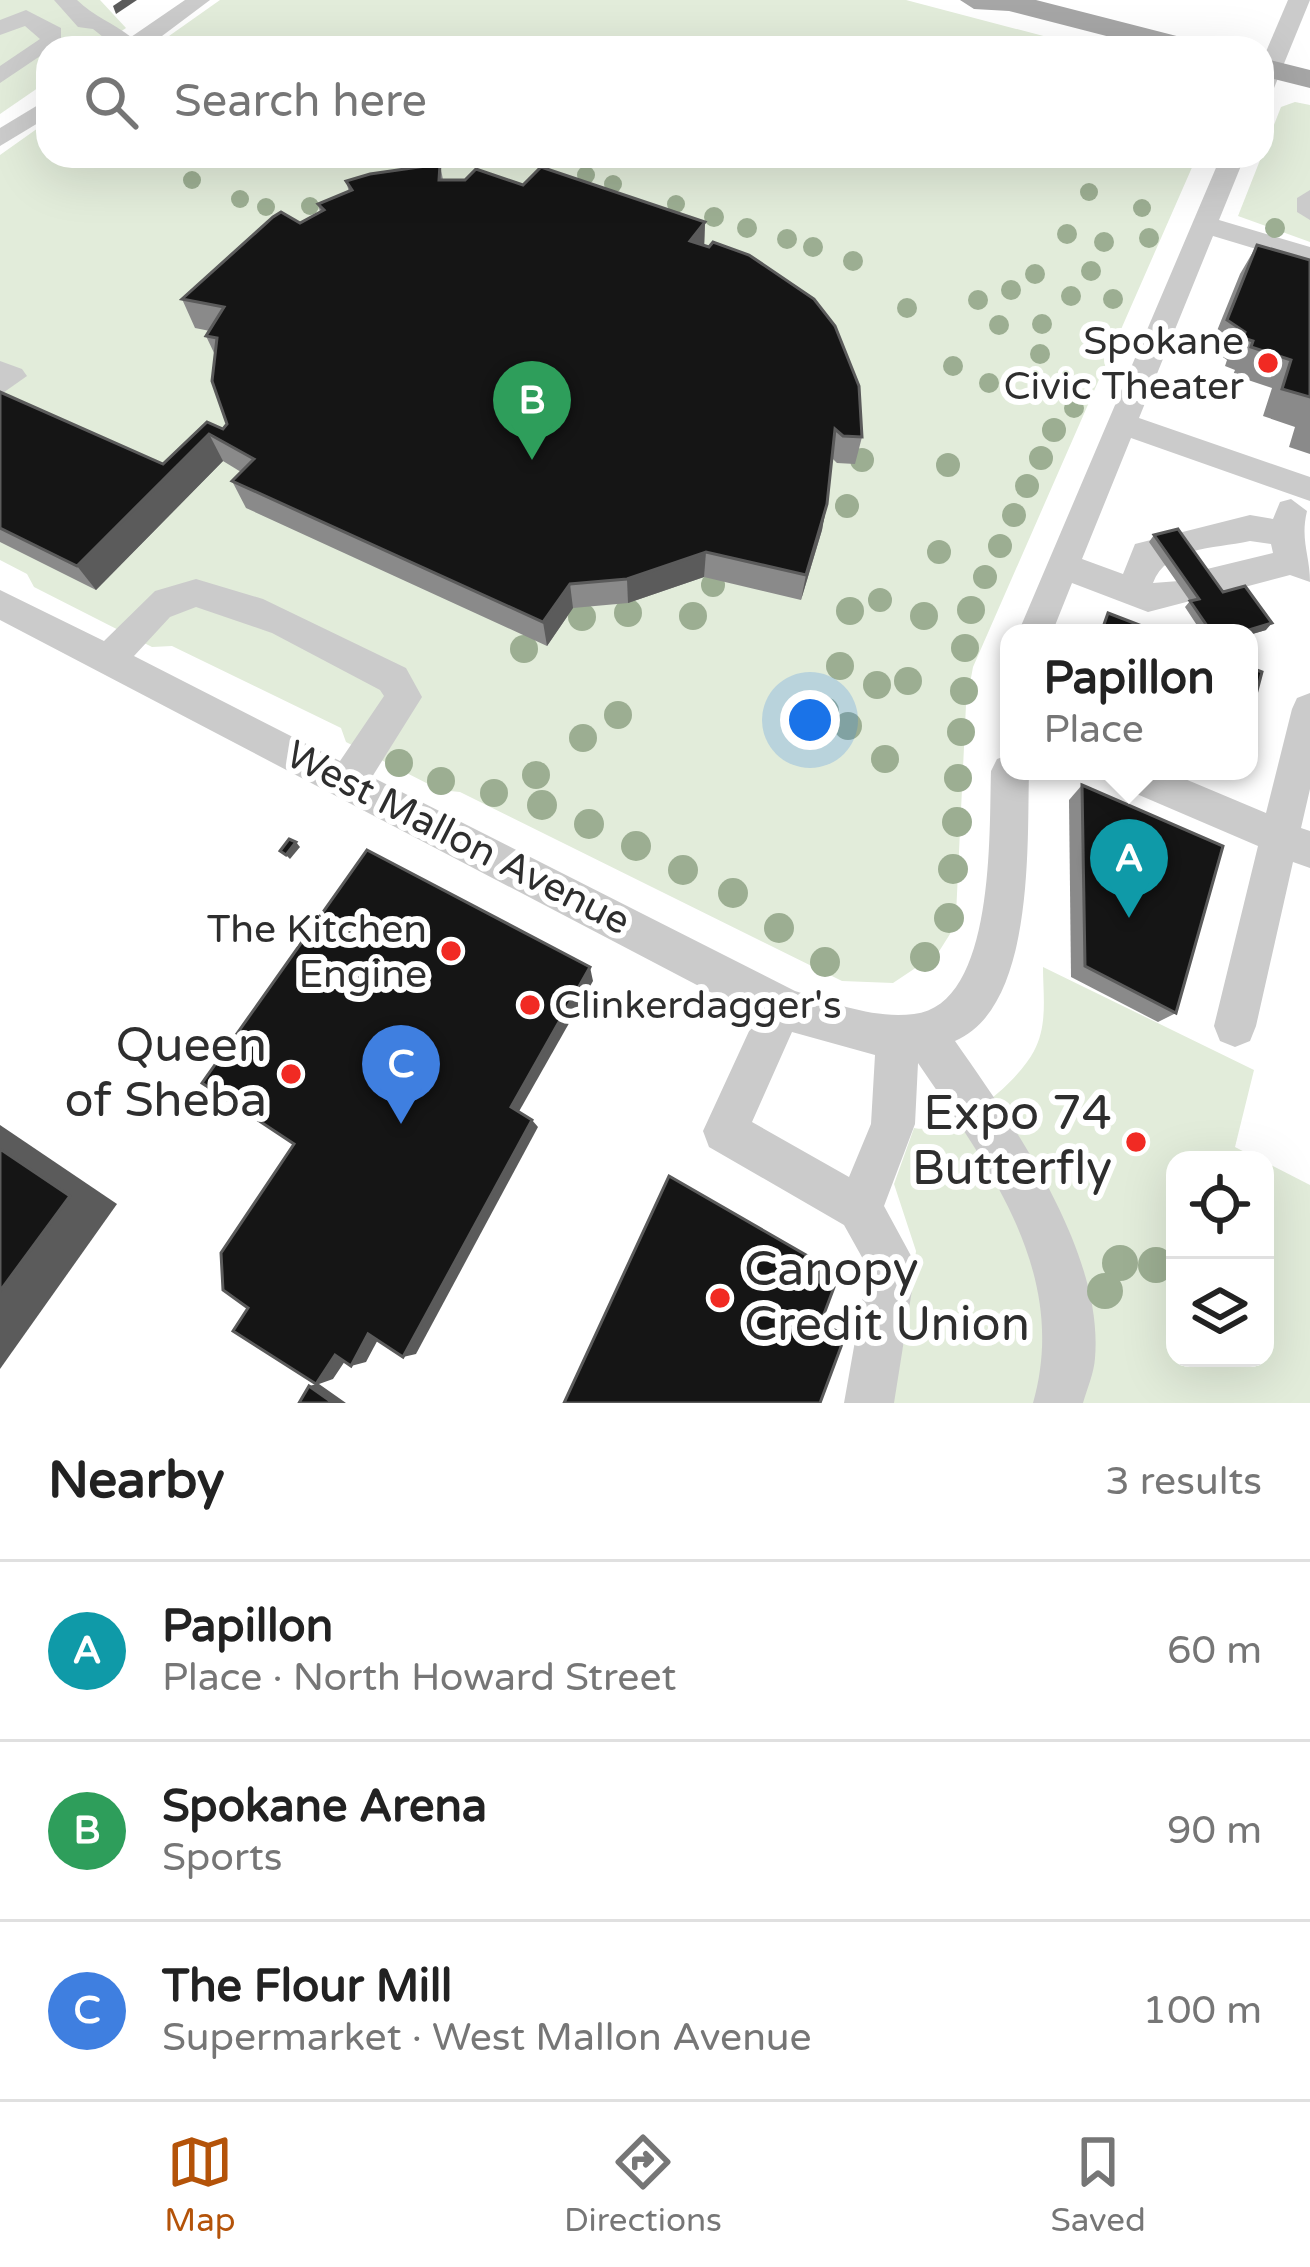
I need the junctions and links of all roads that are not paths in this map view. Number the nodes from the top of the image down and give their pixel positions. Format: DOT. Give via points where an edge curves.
graph roads {
  1 [pos="65,0"];
  2 [pos="89,0"];
  3 [pos="199,0"];
  4 [pos="958,0"];
  5 [pos="974,0"];
  6 [pos="1299,0"];
  7 [pos="1056,7"];
  8 [pos="99,23"];
  9 [pos="0,28"];
  10 [pos="51,36"];
  11 [pos="116,36"];
  12 [pos="148,36"];
  13 [pos="1066,36"];
  14 [pos="1150,36"];
  15 [pos="36,52"];
  16 [pos="1274,56"];
  17 [pos="0,76"];
  18 [pos="1274,79"];
  19 [pos="1310,79"];
  20 [pos="1274,84"];
  21 [pos="1310,100"];
  22 [pos="36,114"];
  23 [pos="0,140"];
  24 [pos="1228,168"];
  25 [pos="1310,198"];
  26 [pos="1310,212"];
  27 [pos="1203,224"];
  28 [pos="1310,256"];
  29 [pos="0,371"];
  30 [pos="0,386"];
  31 [pos="1121,423"];
  32 [pos="1304,487"];
  33 [pos="1293,553"];
  34 [pos="1063,566"];
  35 [pos="1170,571"];
  36 [pos="0,604"];
  37 [pos="1039,624"];
  38 [pos="109,660"];
  39 [pos="1310,709"];
  40 [pos="1009,780"];
  41 [pos="1145,780"];
  42 [pos="348,781"];
  43 [pos="1295,843"];
  44 [pos="782,1007"];
  45 [pos="1235,1026"];
  46 [pos="911,1038"];
  47 [pos="860,1209"];
  48 [pos="869,1403"];
  49 [pos="1058,1403"];
  1 -- 8 [label="street" via="86,22"];
  2 -- 8 [label="street" via="104,16"];
  3 -- 12 [label="street"];
  4 -- 13 [label="main road"];
  5 -- 7 [label="main road"];
  6 -- 16 [label="street"];
  7 -- 14 [label="main road"];
  8 -- 11 [label="street"];
  9 -- 10 [label="street" via="26,17"];
  15 -- 17 [label="street"];
  18 -- 19 [label="main road"];
  20 -- 21 [label="main road"];
  22 -- 23 [label="street"];
  24 -- 27 [label="street"];
  25 -- 26 [label="street"];
  27 -- 28 [label="street"];
  27 -- 31 [label="street"];
  29 -- 30 [label="street" via="11,376"];
  31 -- 32 [label="street"];
  31 -- 34 [label="street"];
  32 -- 33 [label="street"];
  33 -- 35 [label="street"];
  33 -- 35 [label="street" via="1250,528"];
  34 -- 35 [label="street"];
  34 -- 37 [label="street"];
  36 -- 38 [label="street, West Mallon Avenue"];
  38 -- 42 [label="street, West Mallon Avenue"];
  38 -- 42 [label="street" via="163,604 194,590 393,679 404,697 398,711"];
  39 -- 43 [label="street"];
  40 -- 46 [label="street" via="998,944 973,1004 946,1027"];
  41 -- 43 [label="street"];
  42 -- 44 [label="street, West Mallon Avenue"];
  43 -- 45 [label="street"];
  44 -- 46 [label="street, West Mallon Avenue" via="830,1028"];
  44 -- 47 [label="street" via="725,1131"];
  46 -- 47 [label="street" via="893,1124"];
  46 -- 49 [label="street" via="1003,1149 1041,1231 1070,1339"];
  47 -- 48 [label="street" via="892,1265"];
}
